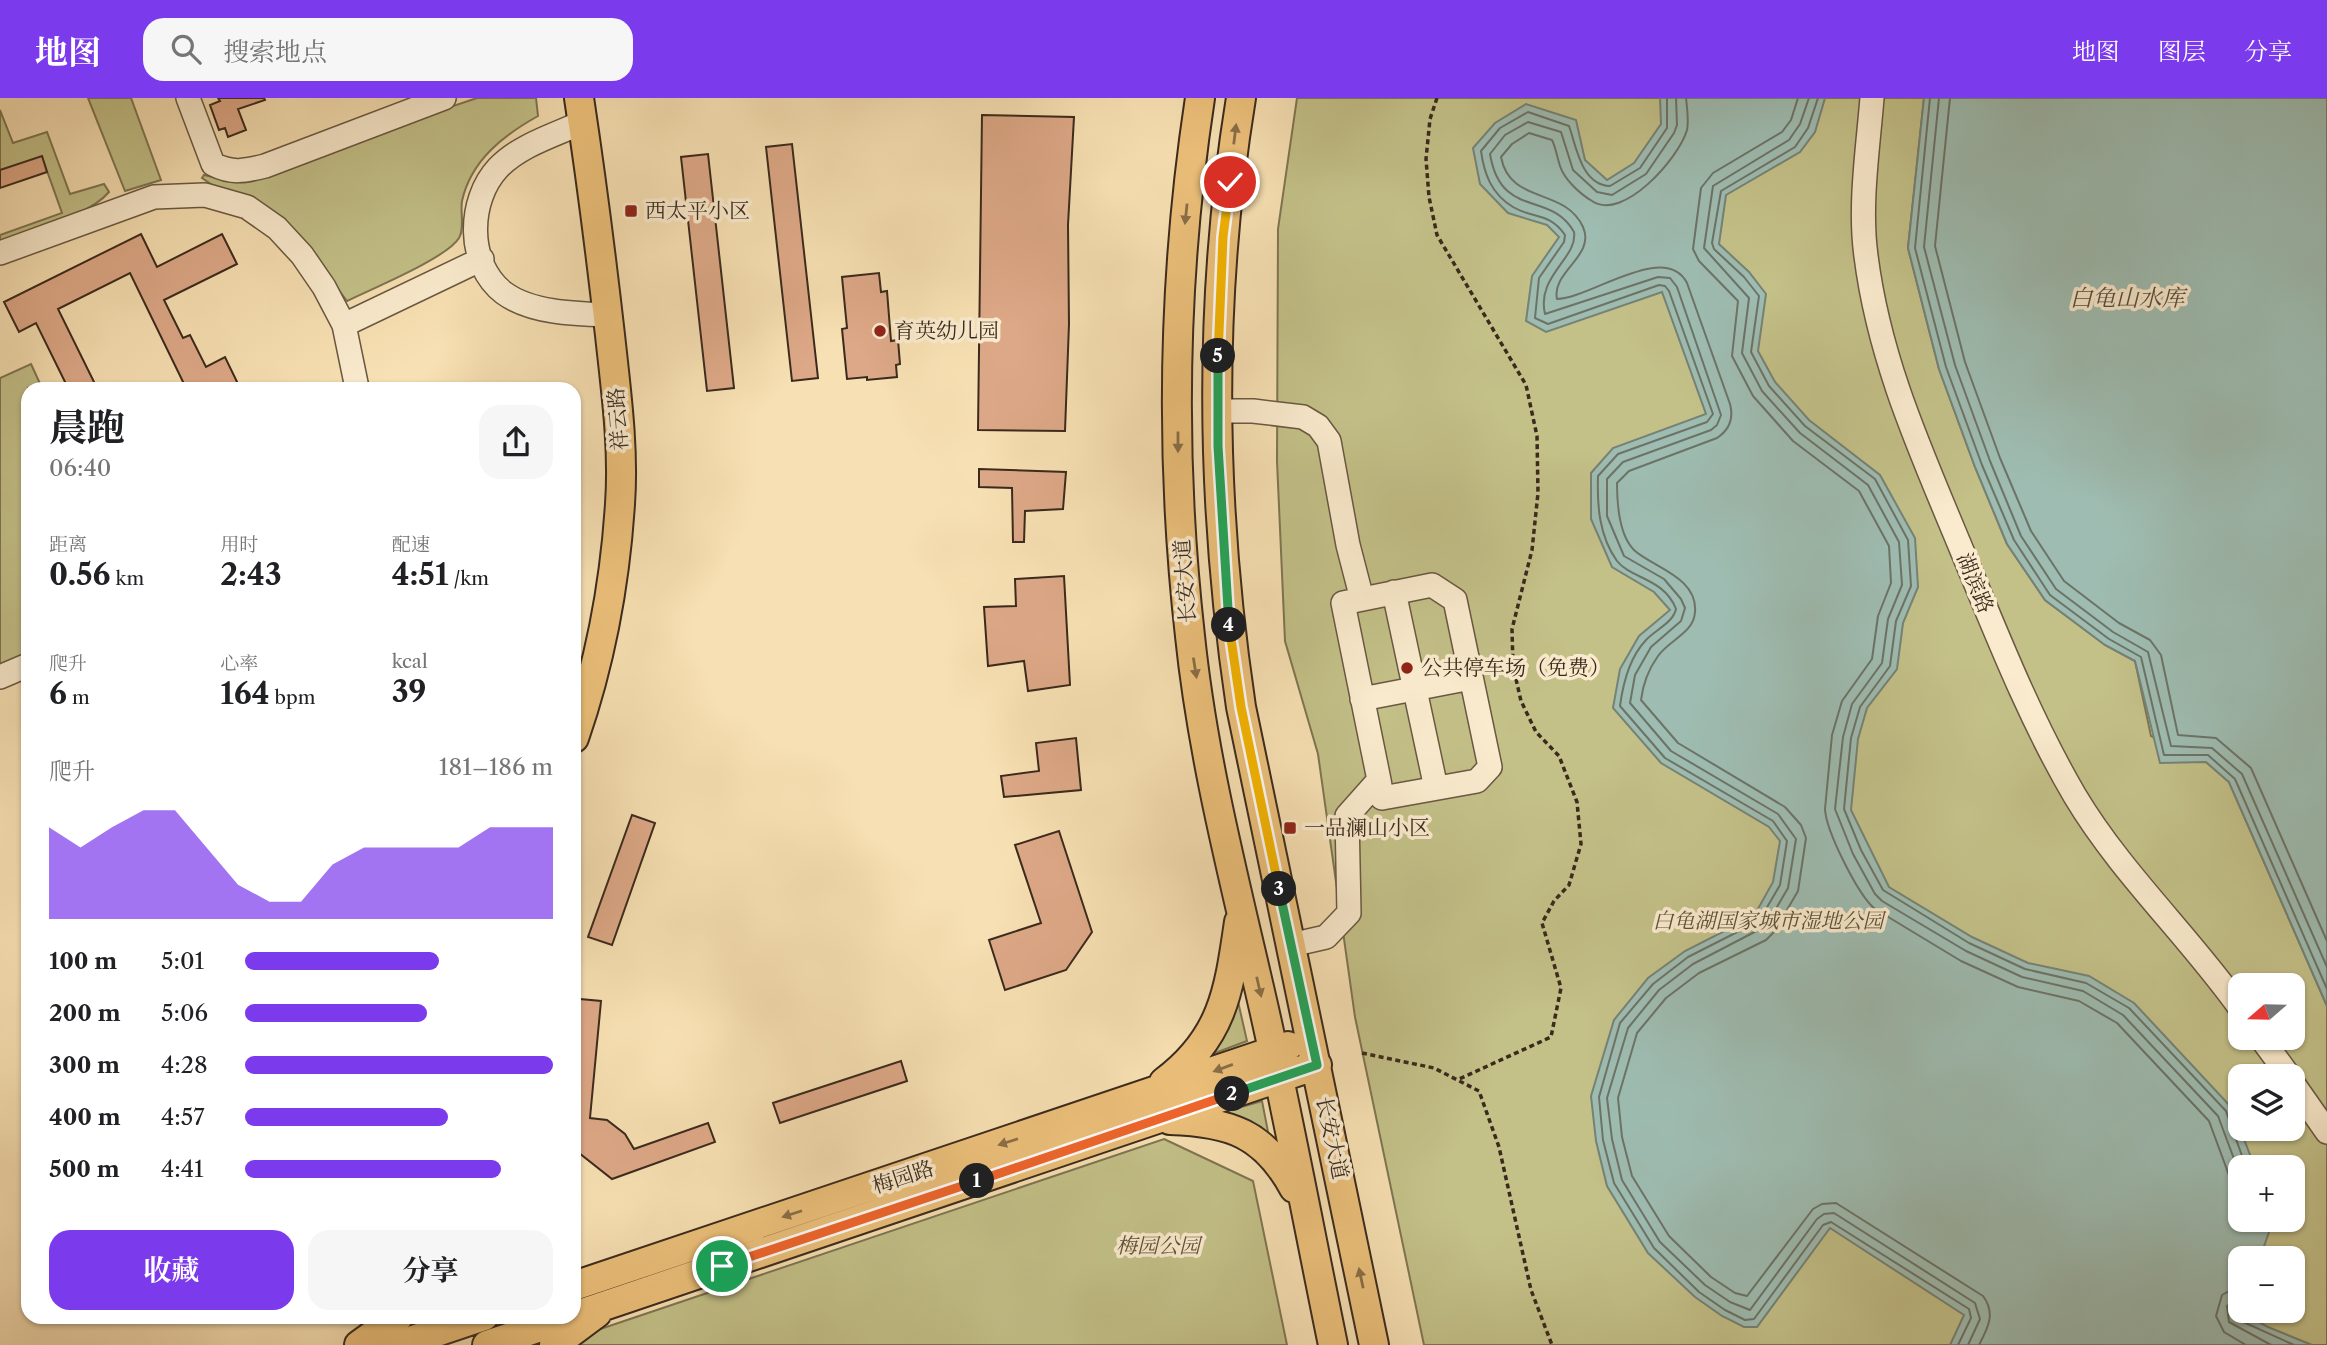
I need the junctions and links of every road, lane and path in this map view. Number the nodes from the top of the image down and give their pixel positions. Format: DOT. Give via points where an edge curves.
graph roads {
  1 [pos="188,98"];
  2 [pos="444,98"];
  3 [pos="1200,98"];
  4 [pos="1241,98"];
  5 [pos="1437,98"];
  6 [pos="1872,98"];
  7 [pos="581,110"];
  8 [pos="0,253"];
  9 [pos="482,259"];
  10 [pos="608,315"];
  11 [pos="344,325"];
  12 [pos="356,382"];
  13 [pos="1218,411"];
  14 [pos="1394,592"];
  15 [pos="1362,599"];
  16 [pos="21,668"];
  17 [pos="0,677"];
  18 [pos="1471,678"];
  19 [pos="1413,689"];
  20 [pos="1362,699"];
  21 [pos="581,716"];
  22 [pos="1379,780"];
  23 [pos="1436,788"];
  24 [pos="1241,909"];
  25 [pos="1291,945"];
  26 [pos="2228,993"];
  27 [pos="1273,1051"];
  28 [pos="1314,1052"];
  29 [pos="1362,1053"];
  30 [pos="1278,1078"];
  31 [pos="1457,1080"];
  32 [pos="2305,1101"];
  33 [pos="1152,1107"];
  34 [pos="2327,1132"];
  35 [pos="1305,1208"];
  36 [pos="628,1268"];
  37 [pos="581,1272"];
  38 [pos="581,1284"];
  39 [pos="633,1296"];
  40 [pos="581,1313"];
  41 [pos="387,1324"];
  42 [pos="512,1324"];
  43 [pos="581,1324"];
  44 [pos="581,1324"];
  45 [pos="482,1328"];
  46 [pos="359,1345"];
  47 [pos="398,1345"];
  48 [pos="554,1345"];
  49 [pos="1333,1345"];
  50 [pos="1374,1345"];
  51 [pos="1552,1345"];
  1 -- 2 [label="street" via="213,164 240,172"];
  3 -- 24 [label="main road, 长安大道, one-way" via="1182,251 1178,402 1182,553 1205,733"];
  13 -- 4 [label="main road, 长安大道, one-way" via="1223,237"];
  5 -- 31 [label="path" via="1426,159 1437,235 1526,385 1537,436 1538,493 1532,550 1512,629 1513,666 1521,701 1536,732 1559,756 1577,802 1581,844 1569,885 1542,923 1561,988 1551,1037"];
  6 -- 26 [label="street, 湖滨路" via="1865,254 1880,339 1917,445 1995,631 2076,797 2133,878"];
  7 -- 9 [label="street" via="515,154 489,179 475,221"];
  7 -- 10 [label="main road, 祥云路"];
  8 -- 11 [label="street" via="154,197 205,195 247,207 278,228 302,255"];
  9 -- 10 [label="street" via="492,280 505,293 525,302"];
  9 -- 11 [label="street"];
  10 -- 21 [label="main road, 祥云路" via="618,409 620,503 605,616"];
  11 -- 12 [label="street"];
  13 -- 15 [label="street" via="1303,417 1318,426 1329,441"];
  13 -- 25 [label="main road, 长安大道" via="1230,631 1241,707"];
  14 -- 15 [label="street"];
  14 -- 18 [label="street" via="1432,585 1455,600"];
  14 -- 19 [label="street"];
  15 -- 20 [label="street" via="1343,603"];
  16 -- 17 [label="street"];
  18 -- 19 [label="street"];
  18 -- 23 [label="street" via="1490,767 1477,781"];
  19 -- 20 [label="street"];
  19 -- 23 [label="street"];
  20 -- 22 [label="street"];
  22 -- 23 [label="street" via="1382,798"];
  22 -- 25 [label="street" via="1346,816 1349,913 1326,937"];
  24 -- 27 [label="main road, 长安大道, one-way"];
  24 -- 33 [label="main road" via="1227,996 1215,1023 1188,1065"];
  25 -- 28 [label="main road, 长安大道"];
  27 -- 28 [label="main road, 梅园路"];
  27 -- 30 [label="main road, 长安大道"];
  27 -- 33 [label="main road, 梅园路, one-way"];
  28 -- 30 [label="main road, 梅园路"];
  50 -- 28 [label="main road, 长安大道, one-way"];
  29 -- 31 [label="path" via="1434,1069"];
  30 -- 33 [label="main road, 梅园路"];
  30 -- 35 [label="main road, 长安大道"];
  31 -- 51 [label="path" via="1479,1091 1495,1136 1531,1290"];
  32 -- 34 [label="street"];
  33 -- 35 [label="main road" via="1249,1136 1274,1157"];
  33 -- 36 [label="main road, 梅园路, one-way"];
  33 -- 39 [label="main road, 梅园路"];
  35 -- 49 [label="main road, 长安大道"];
  36 -- 37 [label="main road"];
  36 -- 38 [label="main road, 梅园路"];
  39 -- 40 [label="main road, 梅园路"];
  39 -- 44 [label="main road"];
  41 -- 46 [label="main road"];
  42 -- 45 [label="main road, 梅园路"];
  43 -- 48 [label="main road"];
  45 -- 47 [label="main road, 梅园路"];
}
